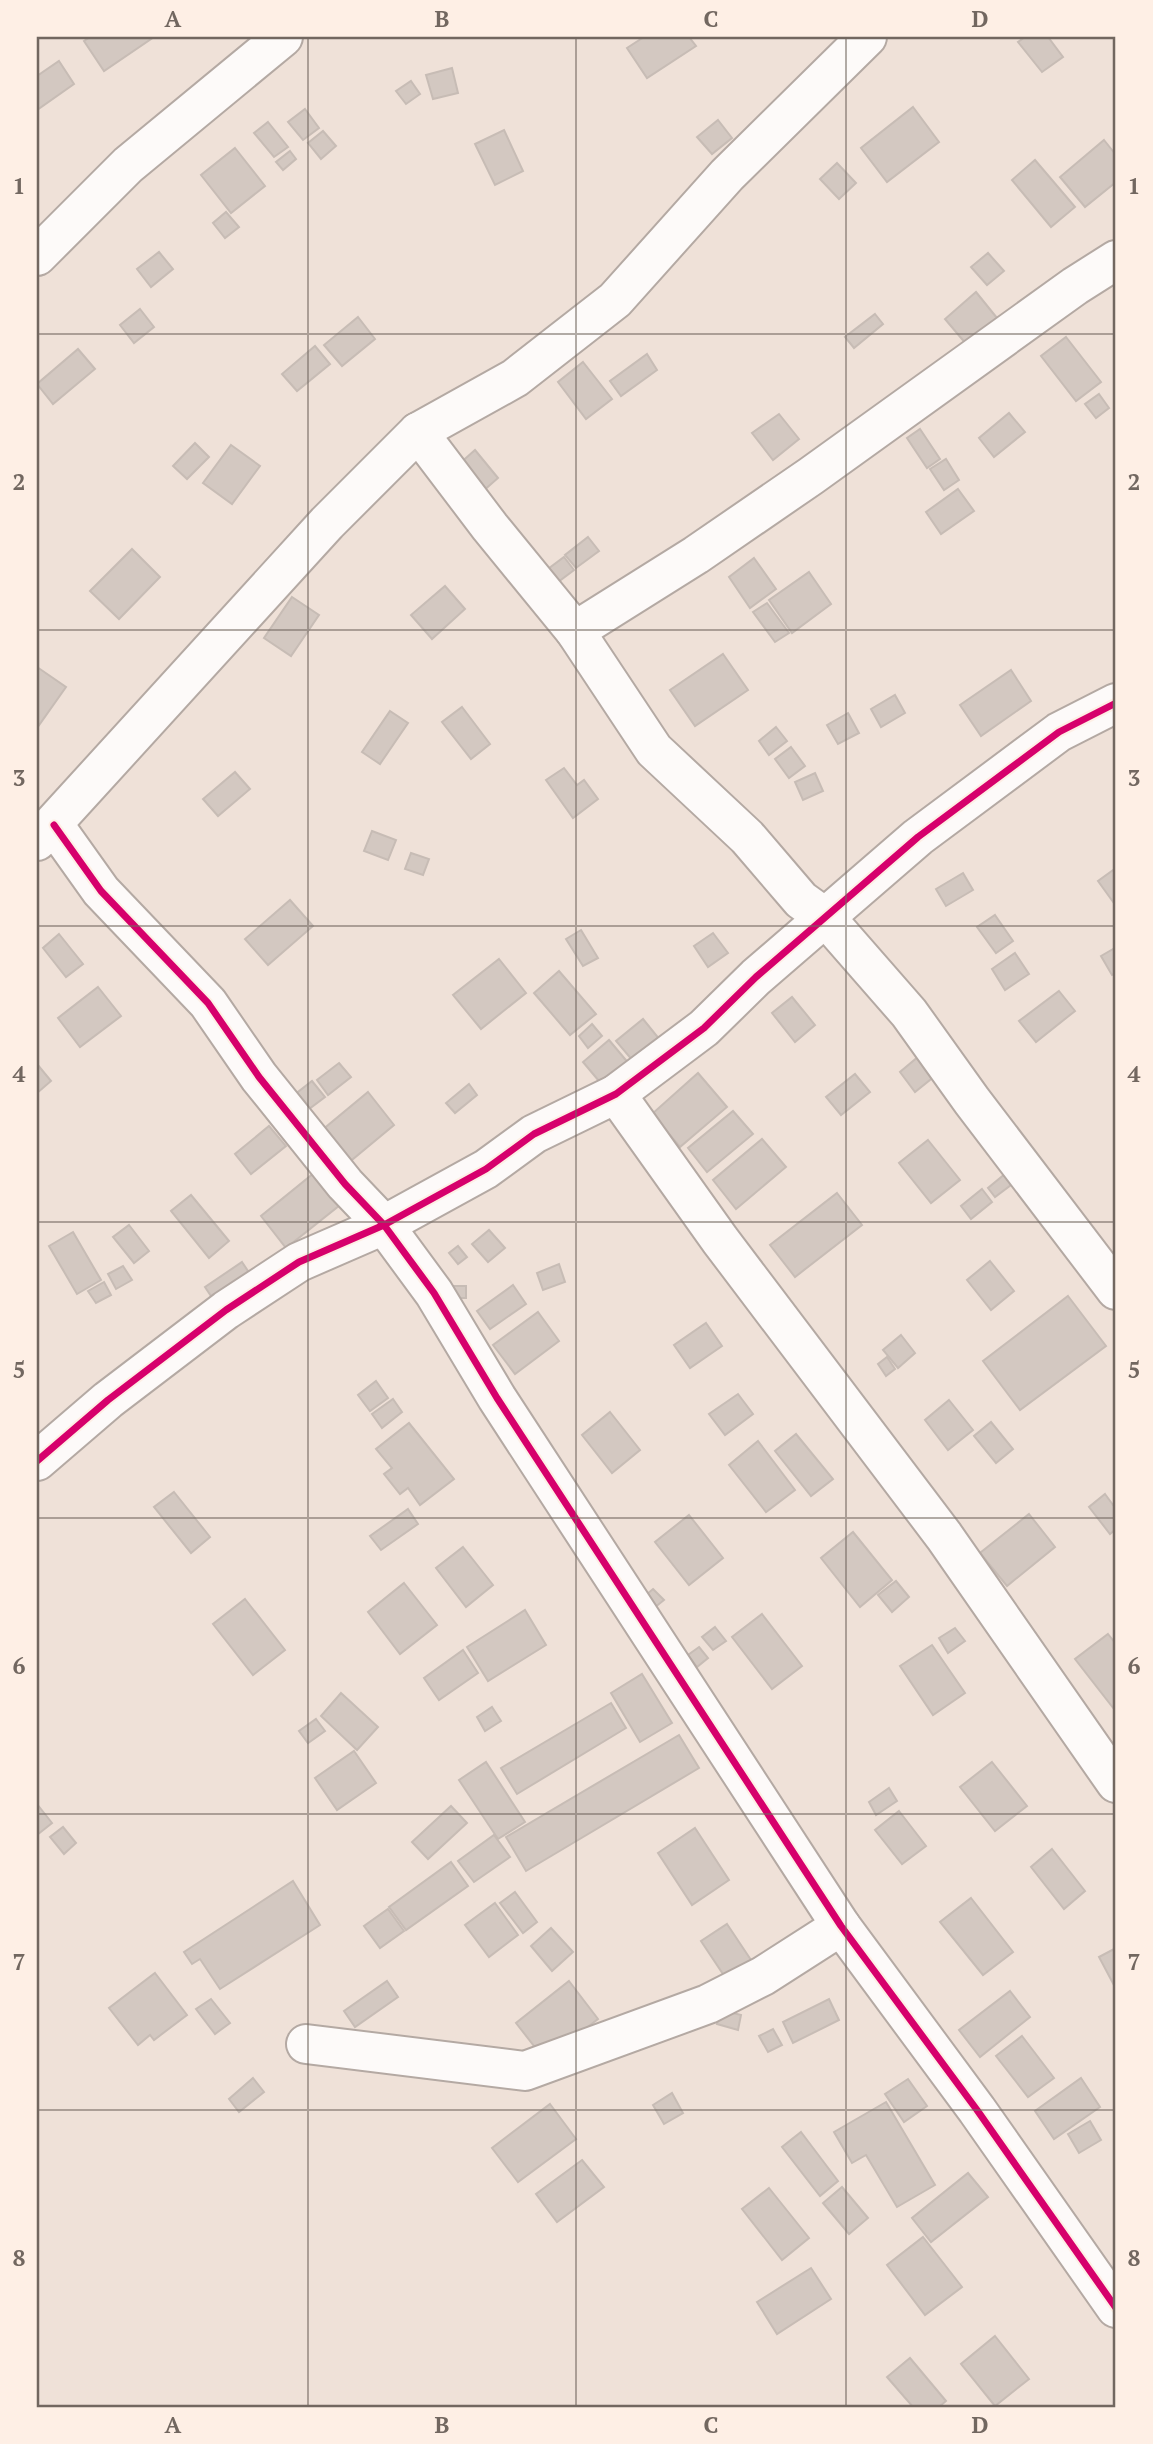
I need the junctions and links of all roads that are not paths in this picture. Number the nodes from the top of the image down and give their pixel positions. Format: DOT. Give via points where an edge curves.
graph roads {
  1 [pos="283,37"];
  2 [pos="867,37"];
  3 [pos="37,256"];
  4 [pos="1116,260"];
  5 [pos="418,432"];
  6 [pos="575,631"];
  7 [pos="1116,703"];
  8 [pos="45,833"];
  9 [pos="826,918"];
  10 [pos="616,1094"];
  11 [pos="384,1225"];
  12 [pos="1116,1290"];
  13 [pos="37,1461"];
  14 [pos="1116,1783"];
  15 [pos="841,1926"];
  16 [pos="306,2044"];
  17 [pos="1116,2308"];
  1 -- 3 [label="street" via="128,165"];
  2 -- 5 [label="street" via="727,175 615,300 515,378"];
  4 -- 6 [label="street" via="696,555"];
  5 -- 6 [label="street"];
  5 -- 8 [label="street" via="327,523"];
  6 -- 9 [label="street" via="653,750 747,837 801,900"];
  7 -- 9 [label="street" via="1059,732 918,837"];
  8 -- 11 [label="street" via="208,1003 259,1077"];
  9 -- 10 [label="street" via="704,1028"];
  9 -- 12 [label="street" via="909,1013"];
  10 -- 11 [label="street" via="534,1134 486,1169"];
  10 -- 14 [label="street" via="944,1536"];
  11 -- 13 [label="street" via="299,1262 226,1310"];
  11 -- 15 [label="street" via="434,1293 497,1398"];
  15 -- 16 [label="street" via="763,1976 708,2004 525,2071"];
  15 -- 17 [label="street"];
}
